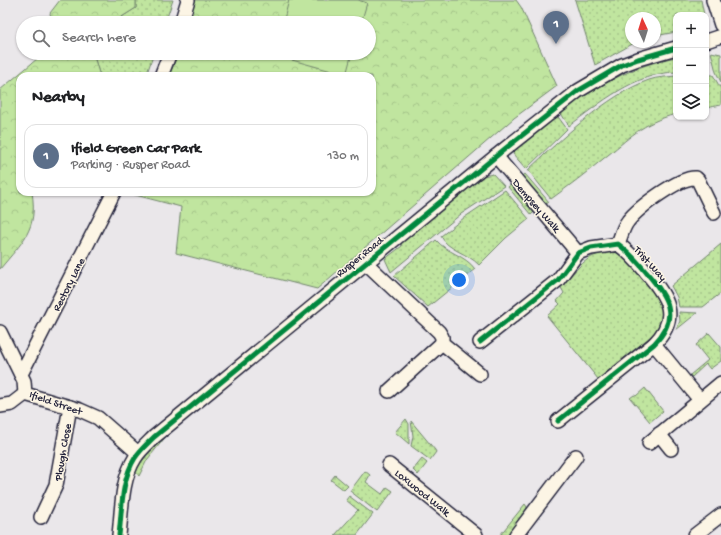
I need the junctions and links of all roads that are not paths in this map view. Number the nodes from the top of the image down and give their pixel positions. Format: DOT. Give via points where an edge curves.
graph roads {
  1 [pos="188,0"];
  2 [pos="713,0"];
  3 [pos="183,16"];
  4 [pos="721,25"];
  5 [pos="721,36"];
  6 [pos="709,40"];
  7 [pos="673,49"];
  8 [pos="167,60"];
  9 [pos="163,72"];
  10 [pos="496,156"];
  11 [pos="112,196"];
  12 [pos="714,213"];
  13 [pos="618,244"];
  14 [pos="578,253"];
  15 [pos="366,263"];
  16 [pos="0,332"];
  17 [pos="480,342"];
  18 [pos="442,343"];
  19 [pos="654,344"];
  20 [pos="21,374"];
  21 [pos="480,374"];
  22 [pos="721,383"];
  23 [pos="389,391"];
  24 [pos="25,394"];
  25 [pos="700,400"];
  26 [pos="0,406"];
  27 [pos="70,407"];
  28 [pos="558,421"];
  29 [pos="672,449"];
  30 [pos="138,453"];
  31 [pos="576,456"];
  32 [pos="389,465"];
  33 [pos="721,515"];
  34 [pos="41,517"];
  35 [pos="119,535"];
  36 [pos="476,535"];
  37 [pos="516,535"];
  38 [pos="695,535"];
  1 -- 3 [label="street"];
  2 -- 4 [label="street"];
  5 -- 6 [label="street"];
  7 -- 10 [label="street, Rusper Road" via="638,59 578,91"];
  8 -- 9 [label="street"];
  10 -- 14 [label="street, Dempsey Walk"];
  10 -- 15 [label="street, Rusper Road"];
  11 -- 20 [label="street, Rectory Lane"];
  12 -- 13 [label="street" via="698,180 688,178 666,189 632,217 625,226"];
  13 -- 14 [label="street, Trist Way" via="591,248"];
  13 -- 19 [label="street, Trist Way" via="629,252 662,291 666,301 668,321 661,337"];
  14 -- 17 [label="street" via="558,280"];
  15 -- 18 [label="street" via="439,332"];
  15 -- 30 [label="street, Rusper Road" via="154,437"];
  16 -- 20 [label="street, Ifield Street"];
  18 -- 21 [label="street"];
  18 -- 23 [label="street"];
  19 -- 25 [label="street"];
  19 -- 28 [label="street, Trist Way"];
  20 -- 24 [label="street, Ifield Street" via="26,388"];
  22 -- 25 [label="street"];
  24 -- 26 [label="street" via="12,404"];
  24 -- 27 [label="street, Ifield Street"];
  25 -- 29 [label="street" via="654,438"];
  27 -- 30 [label="street, Ifield Street" via="98,418"];
  27 -- 34 [label="street, Plough Close" via="56,485"];
  30 -- 35 [label="street, Rusper Road" via="127,479"];
  31 -- 37 [label="street"];
  32 -- 36 [label="street, Loxwood Walk"];
  33 -- 38 [label="street"];
}
